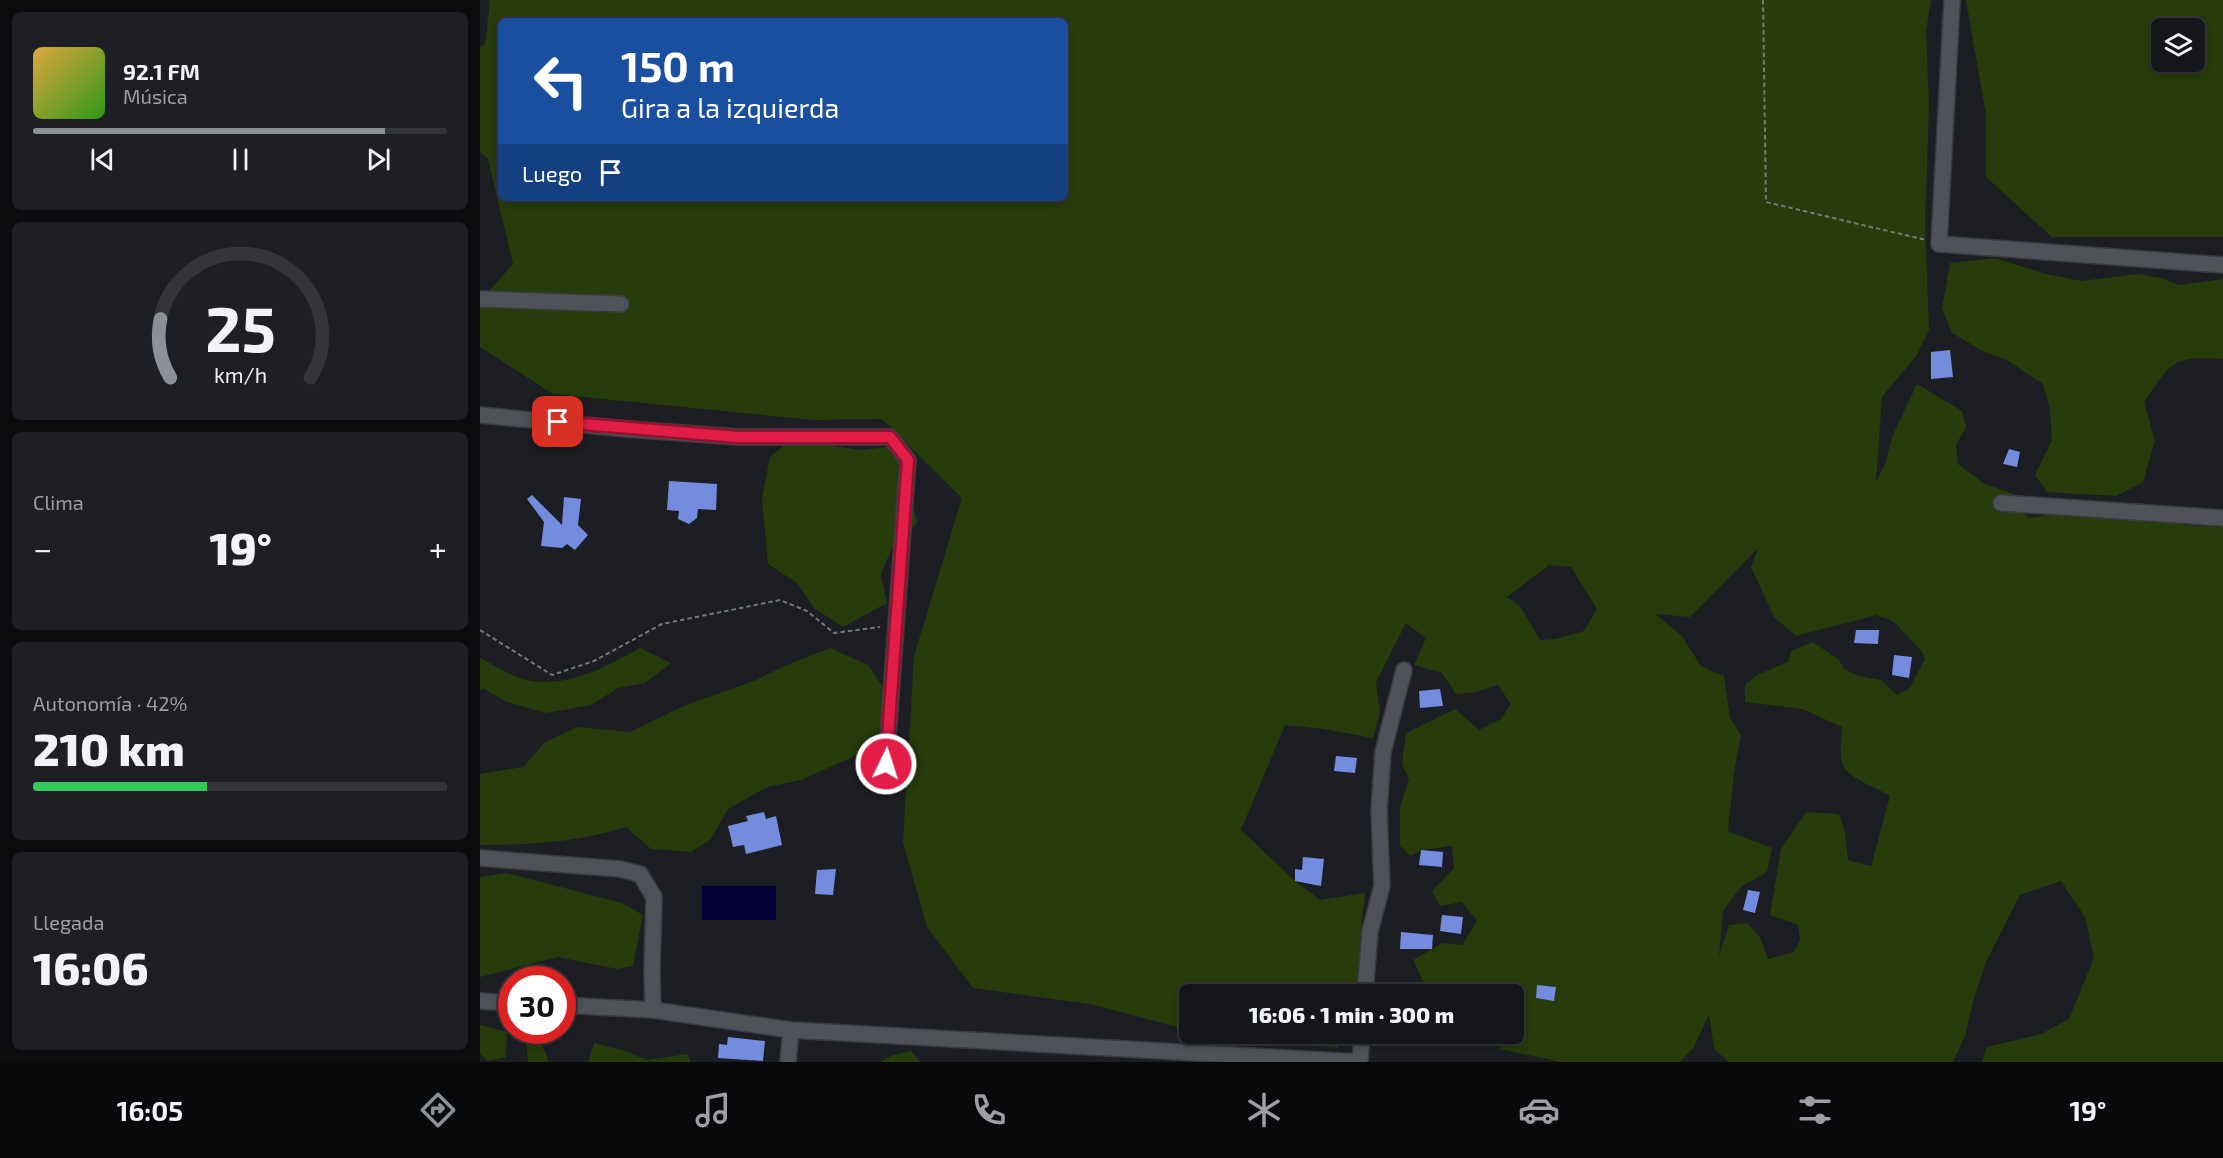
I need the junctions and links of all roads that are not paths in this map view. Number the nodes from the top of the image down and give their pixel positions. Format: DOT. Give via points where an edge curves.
graph roads {
  1 [pos="1952,0"];
  2 [pos="2223,265"];
  3 [pos="480,299"];
  4 [pos="621,304"];
  5 [pos="480,415"];
  6 [pos="2001,503"];
  7 [pos="2223,518"];
  8 [pos="1404,670"];
  9 [pos="886,764"];
  10 [pos="480,858"];
  11 [pos="1366,984"];
  12 [pos="480,1001"];
  13 [pos="498,1002"];
  14 [pos="576,1006"];
  15 [pos="653,1010"];
  16 [pos="791,1030"];
  17 [pos="1361,1044"];
  18 [pos="788,1062"];
  19 [pos="1349,1062"];
  20 [pos="1359,1062"];
  1 -- 2 [label="street" via="1939,244"];
  3 -- 4 [label="street"];
  5 -- 9 [label="street" via="738,437 890,437 908,460"];
  6 -- 7 [label="street"];
  8 -- 11 [label="street" via="1383,752 1379,810 1382,886 1370,931"];
  10 -- 15 [label="street" via="640,874 654,897"];
  12 -- 13 [label="street"];
  14 -- 15 [label="street"];
  15 -- 16 [label="street"];
  16 -- 18 [label="street"];
  16 -- 19 [label="street"];
  17 -- 20 [label="street"];
  19 -- 20 [label="street"];
}
